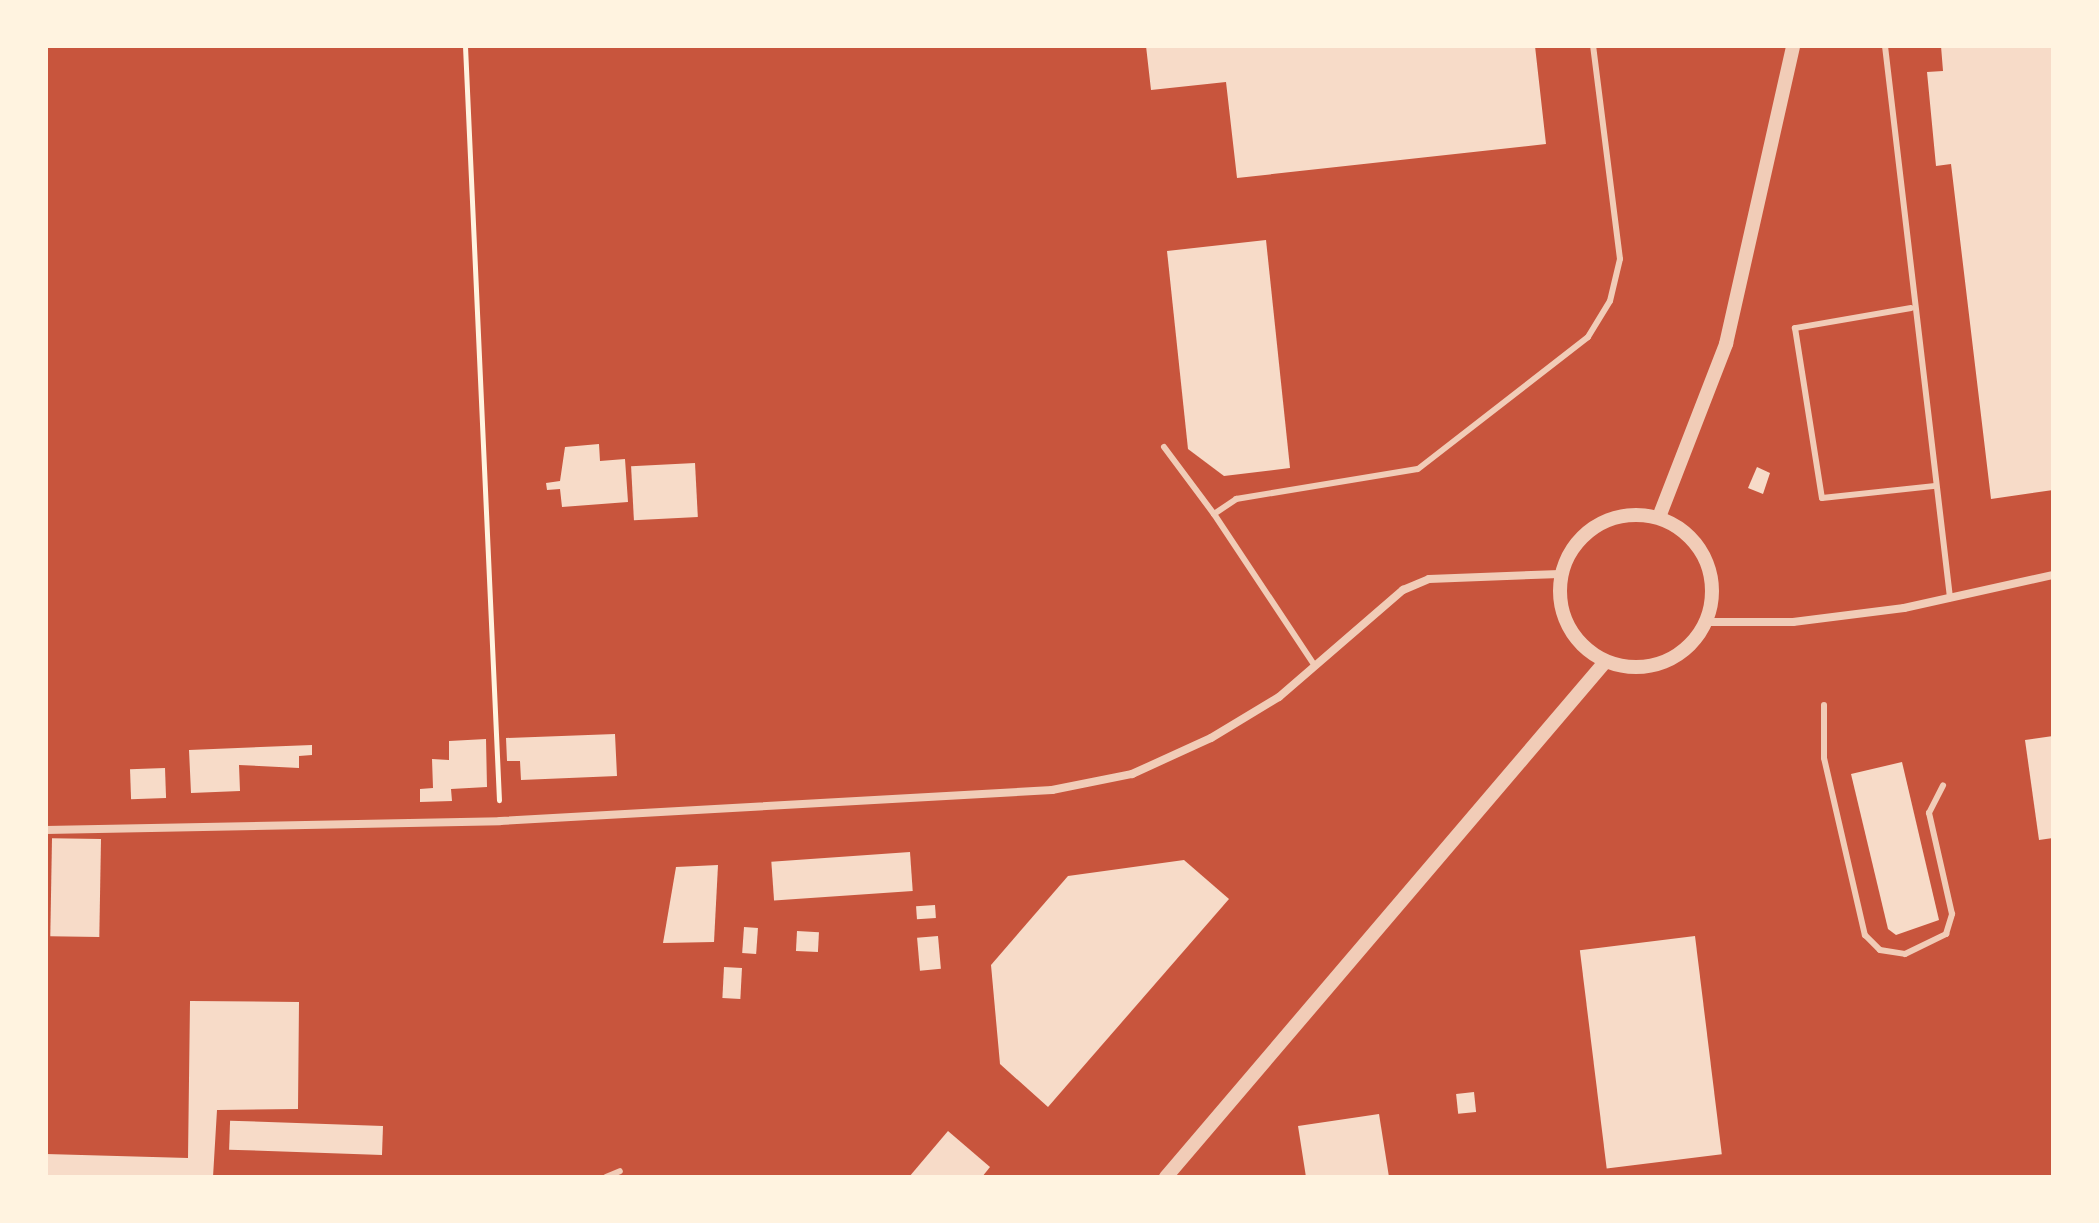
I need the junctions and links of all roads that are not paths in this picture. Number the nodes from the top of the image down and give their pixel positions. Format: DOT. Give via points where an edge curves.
graph roads {
  1 [pos="1593,46"];
  2 [pos="1793,46"];
  3 [pos="1885,46"];
  4 [pos="1911,308"];
  5 [pos="1164,447"];
  6 [pos="1935,486"];
  7 [pos="1214,514"];
  8 [pos="1659,517"];
  9 [pos="1560,574"];
  10 [pos="2053,575"];
  11 [pos="1950,598"];
  12 [pos="1706,622"];
  13 [pos="1605,662"];
  14 [pos="1315,666"];
  15 [pos="1824,705"];
  16 [pos="1943,785"];
  17 [pos="46,830"];
  18 [pos="620,1171"];
  19 [pos="606,1177"];
  20 [pos="1166,1177"];
  1 -- 7 [label="lane" via="1620,259 1610,301 1588,337 1418,469 1236,499"];
  2 -- 8 [label="street" via="1726,344"];
  3 -- 4 [label="lane"];
  4 -- 6 [label="lane"];
  4 -- 6 [label="lane" via="1795,328 1822,498"];
  5 -- 7 [label="lane"];
  6 -- 11 [label="lane"];
  7 -- 14 [label="lane"];
  8 -- 9 [label="street" via="1603,521 1581,536"];
  8 -- 12 [label="street" via="1692,538 1707,560 1713,596"];
  9 -- 13 [label="street" via="1562,615 1581,645"];
  9 -- 14 [label="street" via="1429,579 1403,590"];
  10 -- 11 [label="street"];
  11 -- 12 [label="street" via="1793,622"];
  12 -- 13 [label="street" via="1673,659 1639,668"];
  13 -- 20 [label="street"];
  14 -- 17 [label="street" via="1279,697 1171,759 1052,790 500,821"];
  15 -- 16 [label="lane" via="1824,758 1865,935 1880,950 1905,954 1946,934 1952,914 1929,813"];
  18 -- 19 [label="lane"];
}
